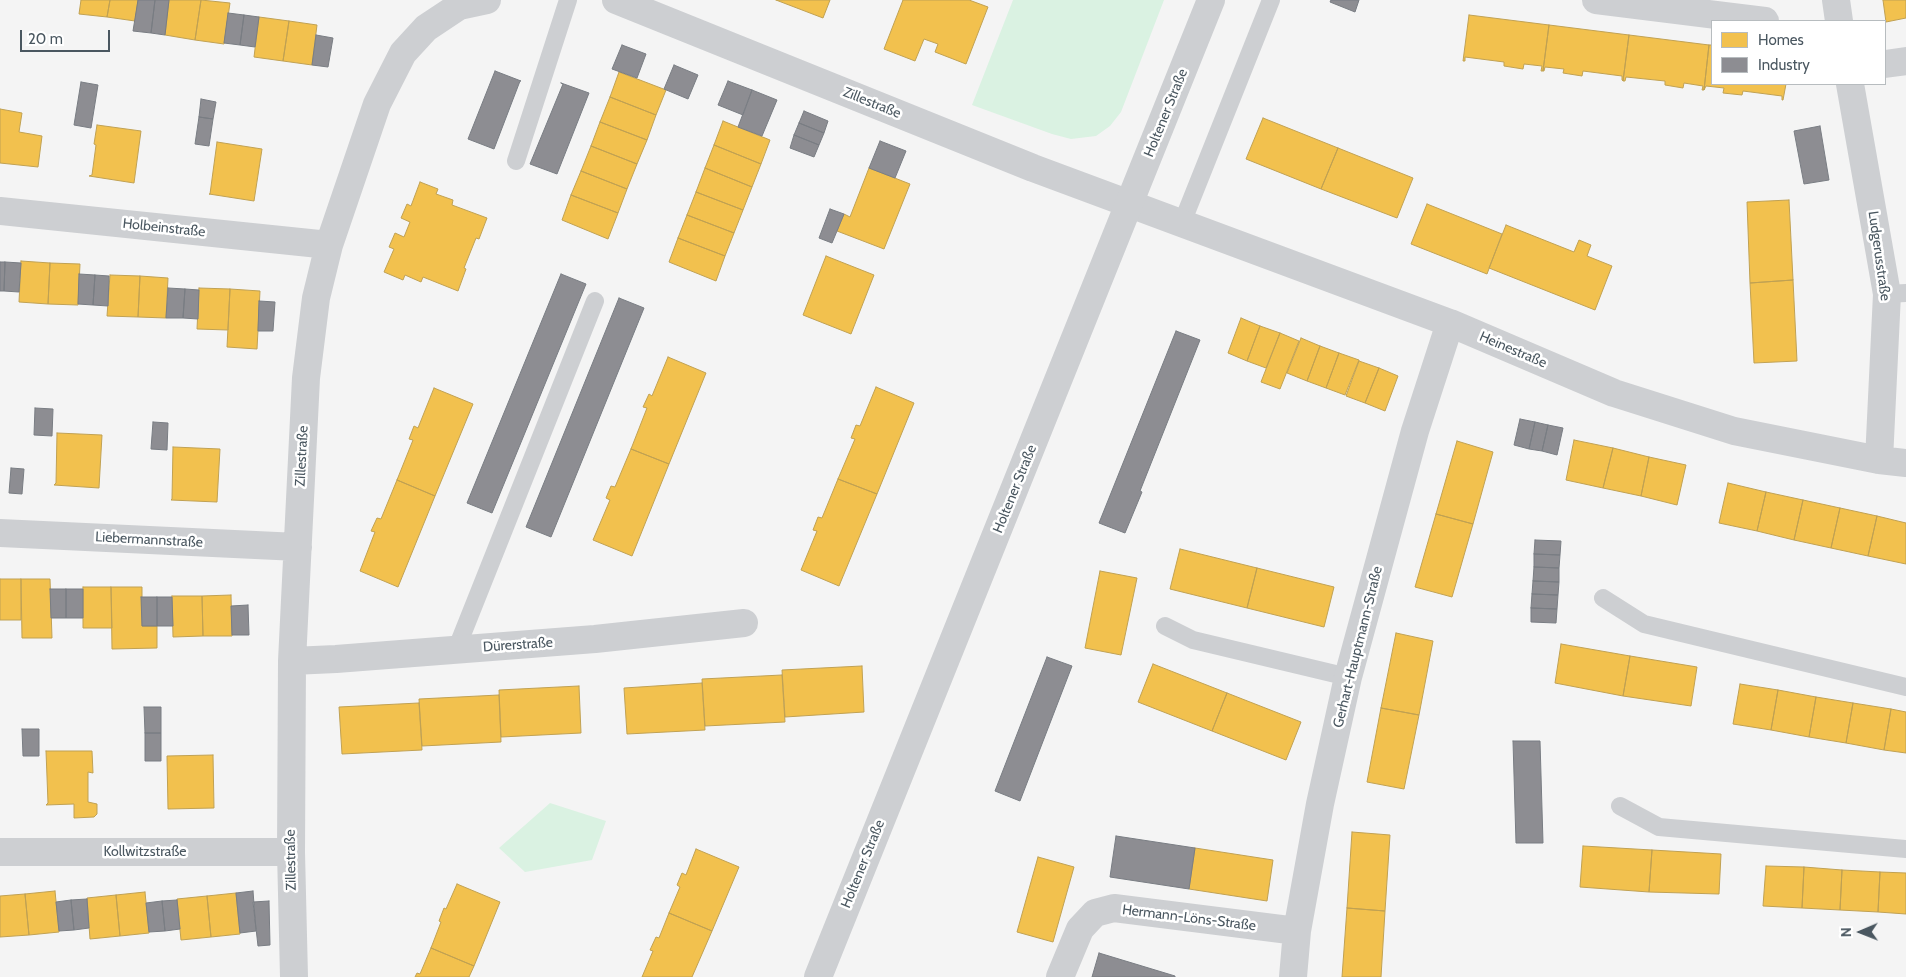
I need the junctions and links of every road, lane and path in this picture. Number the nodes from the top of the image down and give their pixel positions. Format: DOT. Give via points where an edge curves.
graph roads {
  1 [pos="430,0"];
  2 [pos="487,0"];
  3 [pos="568,0"];
  4 [pos="616,0"];
  5 [pos="1211,0"];
  6 [pos="1271,0"];
  7 [pos="1596,0"];
  8 [pos="1836,0"];
  9 [pos="459,6"];
  10 [pos="1757,20"];
  11 [pos="1839,20"];
  12 [pos="1906,61"];
  13 [pos="1886,64"];
  14 [pos="1850,85"];
  15 [pos="516,161"];
  16 [pos="1129,204"];
  17 [pos="0,211"];
  18 [pos="1182,222"];
  19 [pos="329,245"];
  20 [pos="1897,294"];
  21 [pos="595,302"];
  22 [pos="1450,323"];
  23 [pos="1879,460"];
  24 [pos="1906,463"];
  25 [pos="0,533"];
  26 [pos="298,547"];
  27 [pos="1603,598"];
  28 [pos="744,624"];
  29 [pos="1165,626"];
  30 [pos="456,650"];
  31 [pos="292,661"];
  32 [pos="1348,677"];
  33 [pos="1906,687"];
  34 [pos="1620,806"];
  35 [pos="1906,849"];
  36 [pos="0,852"];
  37 [pos="291,852"];
  38 [pos="1297,932"];
  39 [pos="294,977"];
  40 [pos="818,977"];
  41 [pos="1060,977"];
  42 [pos="1293,977"];
  1 -- 9 [label="street"];
  2 -- 9 [label="street, Zillestraße"];
  3 -- 15 [label="lane"];
  4 -- 16 [label="street, Zillestraße"];
  5 -- 16 [label="street, Holtener Straße"];
  6 -- 18 [label="lane"];
  7 -- 10 [label="street"];
  8 -- 11 [label="street"];
  9 -- 19 [label="street, Zillestraße" via="426,28 403,53 377,104"];
  12 -- 13 [label="street"];
  14 -- 20 [label="street, Ludgerusstraße"];
  16 -- 18 [label="street, Heinestraße"];
  16 -- 40 [label="street, Holtener Straße"];
  17 -- 19 [label="street, Holbeinstraße"];
  18 -- 22 [label="street, Heinestraße"];
  19 -- 26 [label="street, Zillestraße" via="316,298 306,378"];
  20 -- 23 [label="street, Ludgerusstraße"];
  21 -- 30 [label="lane"];
  22 -- 23 [label="street, Heinestraße" via="1614,394 1734,431"];
  22 -- 32 [label="street, Gerhart-Hauptmann-Straße" via="1415,431"];
  23 -- 24 [label="street, Heinestraße"];
  25 -- 26 [label="street, Liebermannstraße"];
  26 -- 31 [label="street, Zillestraße"];
  27 -- 33 [label="lane" via="1644,624"];
  28 -- 30 [label="street, Dürerstraße"];
  29 -- 32 [label="lane" via="1192,640"];
  30 -- 31 [label="street, Dürerstraße"];
  31 -- 37 [label="street, Zillestraße"];
  32 -- 38 [label="street, Gerhart-Hauptmann-Straße" via="1320,804"];
  34 -- 35 [label="lane" via="1659,827"];
  36 -- 37 [label="street, Kollwitzstraße"];
  37 -- 39 [label="street, Zillestraße"];
  38 -- 41 [label="street, Hermann-Löns-Straße" via="1114,908 1095,913 1080,929"];
  38 -- 42 [label="street, Gerhart-Hauptmann-Straße"];
}
